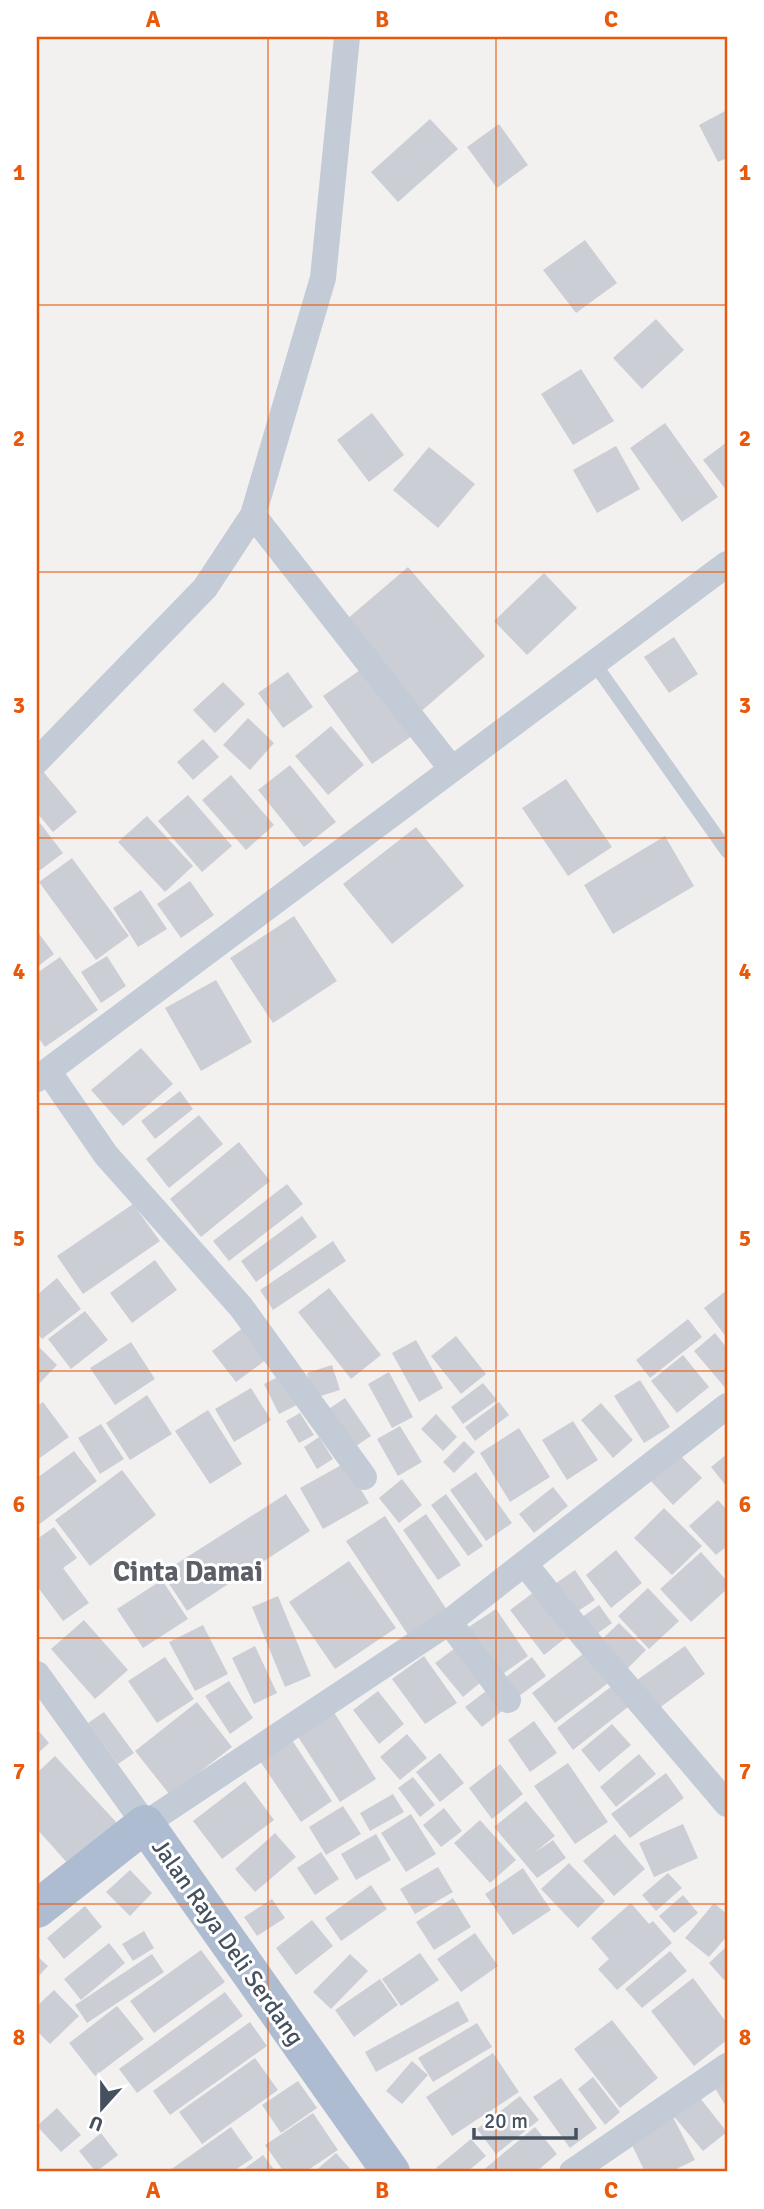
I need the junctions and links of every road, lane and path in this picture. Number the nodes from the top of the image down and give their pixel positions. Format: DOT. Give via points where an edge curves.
graph roads {
  1 [pos="347,37"];
  2 [pos="253,515"];
  3 [pos="722,578"];
  4 [pos="594,663"];
  5 [pos="37,761"];
  6 [pos="451,768"];
  7 [pos="727,851"];
  8 [pos="42,1075"];
  9 [pos="727,1406"];
  10 [pos="364,1477"];
  11 [pos="525,1564"];
  12 [pos="449,1622"];
  13 [pos="37,1674"];
  14 [pos="508,1700"];
  15 [pos="727,1804"];
  16 [pos="145,1824"];
  17 [pos="37,1909"];
  18 [pos="727,2066"];
  19 [pos="391,2172"];
  20 [pos="572,2172"];
  1 -- 2 [label="street" via="323,278"];
  2 -- 5 [label="street" via="205,588"];
  2 -- 6 [label="street"];
  3 -- 4 [label="street"];
  4 -- 6 [label="street"];
  4 -- 7 [label="lane"];
  6 -- 8 [label="street"];
  8 -- 10 [label="street" via="106,1155 241,1307"];
  9 -- 11 [label="street"];
  11 -- 12 [label="street"];
  11 -- 15 [label="street"];
  12 -- 14 [label="street"];
  12 -- 16 [label="street"];
  13 -- 16 [label="street"];
  16 -- 17 [label="main road, Jalan Raya Deli Serdang"];
  16 -- 19 [label="main road, Jalan Raya Deli Serdang"];
  18 -- 20 [label="street"];
}
